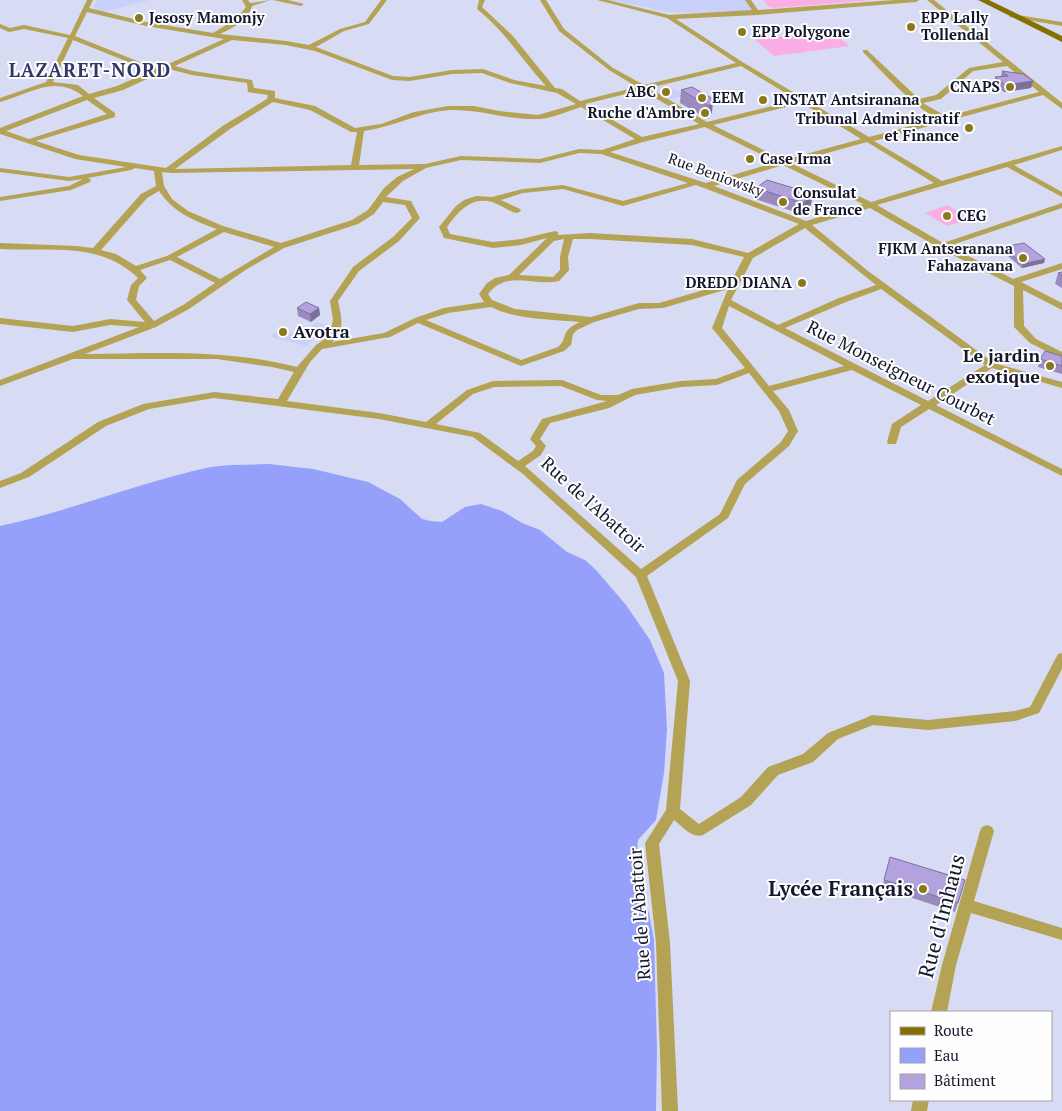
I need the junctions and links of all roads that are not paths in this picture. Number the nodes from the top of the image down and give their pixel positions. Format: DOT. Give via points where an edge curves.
graph roads {
  1 [pos="90,0"];
  2 [pos="268,0"];
  3 [pos="276,0"];
  4 [pos="384,0"];
  5 [pos="482,0"];
  6 [pos="543,0"];
  7 [pos="600,0"];
  8 [pos="748,0"];
  9 [pos="916,0"];
  10 [pos="930,0"];
  11 [pos="982,0"];
  12 [pos="247,3"];
  13 [pos="301,4"];
  14 [pos="84,9"];
  15 [pos="757,13"];
  16 [pos="1012,16"];
  17 [pos="670,18"];
  18 [pos="1062,24"];
  19 [pos="0,26"];
  20 [pos="9,30"];
  21 [pos="0,34"];
  22 [pos="214,35"];
  23 [pos="71,36"];
  24 [pos="231,38"];
  25 [pos="1062,39"];
  26 [pos="309,48"];
  27 [pos="865,51"];
  28 [pos="742,64"];
  29 [pos="1006,64"];
  30 [pos="167,66"];
  31 [pos="157,71"];
  32 [pos="49,83"];
  33 [pos="641,87"];
  34 [pos="552,89"];
  35 [pos="1044,94"];
  36 [pos="88,97"];
  37 [pos="272,99"];
  38 [pos="0,100"];
  39 [pos="803,101"];
  40 [pos="917,102"];
  41 [pos="581,104"];
  42 [pos="1062,107"];
  43 [pos="939,116"];
  44 [pos="705,124"];
  45 [pos="361,129"];
  46 [pos="0,132"];
  47 [pos="641,140"];
  48 [pos="871,140"];
  49 [pos="30,142"];
  50 [pos="1062,148"];
  51 [pos="602,152"];
  52 [pos="781,163"];
  53 [pos="1009,165"];
  54 [pos="138,166"];
  55 [pos="424,166"];
  56 [pos="355,167"];
  57 [pos="158,169"];
  58 [pos="0,170"];
  59 [pos="168,170"];
  60 [pos="90,177"];
  61 [pos="696,183"];
  62 [pos="941,184"];
  63 [pos="706,186"];
  64 [pos="160,187"];
  65 [pos="1062,195"];
  66 [pos="0,199"];
  67 [pos="380,199"];
  68 [pos="494,199"];
  69 [pos="871,205"];
  70 [pos="1062,205"];
  71 [pos="516,212"];
  72 [pos="806,224"];
  73 [pos="225,228"];
  74 [pos="566,236"];
  75 [pos="0,246"];
  76 [pos="281,246"];
  77 [pos="942,246"];
  78 [pos="94,252"];
  79 [pos="749,256"];
  80 [pos="172,258"];
  81 [pos="1062,266"];
  82 [pos="135,270"];
  83 [pos="512,276"];
  84 [pos="1016,282"];
  85 [pos="221,283"];
  86 [pos="734,284"];
  87 [pos="882,286"];
  88 [pos="726,301"];
  89 [pos="491,304"];
  90 [pos="1062,307"];
  91 [pos="418,320"];
  92 [pos="591,320"];
  93 [pos="0,321"];
  94 [pos="153,325"];
  95 [pos="778,328"];
  96 [pos="319,347"];
  97 [pos="1062,356"];
  98 [pos="69,357"];
  99 [pos="521,363"];
  100 [pos="991,365"];
  101 [pos="851,367"];
  102 [pos="752,370"];
  103 [pos="300,371"];
  104 [pos="0,383"];
  105 [pos="513,384"];
  106 [pos="1062,385"];
  107 [pos="768,389"];
  108 [pos="616,398"];
  109 [pos="280,403"];
  110 [pos="931,405"];
  111 [pos="427,426"];
  112 [pos="892,442"];
  113 [pos="518,465"];
  114 [pos="1062,473"];
  115 [pos="0,484"];
  116 [pos="641,576"];
  117 [pos="1062,657"];
  118 [pos="673,811"];
  119 [pos="987,831"];
  120 [pos="966,904"];
  121 [pos="1062,934"];
  122 [pos="939,1011"];
  123 [pos="670,1111"];
  1 -- 14 [label="street"];
  2 -- 12 [label="street"];
  3 -- 13 [label="street"];
  4 -- 26 [label="street" via="367,23 342,30"];
  5 -- 34 [label="street" via="479,8 514,39"];
  6 -- 33 [label="street" via="562,30 611,70"];
  7 -- 17 [label="street"];
  8 -- 15 [label="street"];
  9 -- 15 [label="street"];
  10 -- 29 [label="street"];
  11 -- 16 [label="main road"];
  12 -- 22 [label="street" via="246,13"];
  14 -- 22 [label="street" via="146,24"];
  14 -- 23 [label="street"];
  15 -- 17 [label="street"];
  16 -- 18 [label="street"];
  16 -- 25 [label="main road"];
  17 -- 28 [label="street"];
  19 -- 20 [label="street"];
  20 -- 21 [label="street"];
  20 -- 23 [label="street" via="24,27"];
  22 -- 24 [label="street"];
  23 -- 31 [label="street"];
  23 -- 32 [label="street"];
  24 -- 26 [label="street"];
  24 -- 30 [label="street"];
  26 -- 34 [label="street" via="392,78 483,71 512,82"];
  27 -- 40 [label="street"];
  28 -- 33 [label="street"];
  28 -- 39 [label="street"];
  29 -- 35 [label="street"];
  29 -- 40 [label="street" via="971,69 938,97"];
  30 -- 31 [label="street"];
  30 -- 37 [label="street" via="250,81 251,90 272,93"];
  31 -- 36 [label="street" via="120,88"];
  32 -- 36 [label="street" via="75,88"];
  32 -- 38 [label="street"];
  33 -- 41 [label="street"];
  33 -- 44 [label="street"];
  34 -- 41 [label="street"];
  35 -- 42 [label="street"];
  35 -- 48 [label="street"];
  36 -- 46 [label="street"];
  36 -- 49 [label="street" via="112,116"];
  37 -- 45 [label="street" via="312,108 354,130"];
  37 -- 59 [label="street"];
  39 -- 44 [label="street"];
  39 -- 48 [label="street"];
  40 -- 43 [label="street"];
  41 -- 45 [label="street" via="538,117 474,108 448,108"];
  41 -- 47 [label="street"];
  44 -- 47 [label="street"];
  44 -- 52 [label="street"];
  45 -- 56 [label="street"];
  46 -- 49 [label="street"];
  47 -- 51 [label="street"];
  48 -- 52 [label="street"];
  48 -- 62 [label="street"];
  49 -- 54 [label="street" via="78,156"];
  50 -- 53 [label="street"];
  51 -- 55 [label="street, Rue Beniowsky" via="579,151 540,162 461,158"];
  51 -- 61 [label="street, Rue Beniowsky"];
  52 -- 63 [label="street"];
  52 -- 69 [label="street"];
  53 -- 62 [label="street"];
  53 -- 65 [label="street"];
  54 -- 57 [label="street"];
  54 -- 60 [label="street"];
  55 -- 56 [label="street"];
  55 -- 67 [label="street" via="400,179"];
  56 -- 59 [label="street"];
  57 -- 59 [label="street"];
  57 -- 64 [label="street"];
  58 -- 60 [label="street" via="69,180"];
  60 -- 66 [label="street" via="71,188"];
  61 -- 63 [label="street, Rue Beniowsky"];
  61 -- 68 [label="street" via="623,204 563,187 523,191"];
  62 -- 69 [label="street"];
  63 -- 72 [label="street, Rue Beniowsky"];
  64 -- 73 [label="street" via="179,211"];
  64 -- 78 [label="street" via="144,196"];
  67 -- 76 [label="street" via="371,212 355,222"];
  67 -- 96 [label="street" via="408,203 416,218 356,269 334,301 338,320 333,337"];
  68 -- 71 [label="street"];
  68 -- 74 [label="street" via="473,198 453,211 443,227 447,236 493,245 559,233"];
  69 -- 72 [label="street"];
  69 -- 77 [label="street"];
  70 -- 77 [label="street"];
  72 -- 79 [label="street"];
  72 -- 87 [label="street, Rue Beniowsky"];
  73 -- 76 [label="street"];
  73 -- 80 [label="street"];
  74 -- 79 [label="street" via="692,242"];
  74 -- 83 [label="street" via="551,239"];
  74 -- 83 [label="street" via="566,266 556,278"];
  75 -- 78 [label="street"];
  76 -- 85 [label="street"];
  77 -- 84 [label="street"];
  78 -- 82 [label="street" via="111,255"];
  79 -- 86 [label="street"];
  80 -- 82 [label="street"];
  80 -- 85 [label="street"];
  81 -- 84 [label="street"];
  82 -- 94 [label="street" via="143,278 135,285 131,300"];
  83 -- 89 [label="street" via="487,287 483,294"];
  84 -- 90 [label="street"];
  84 -- 97 [label="street" via="1019,327 1033,341"];
  85 -- 94 [label="street"];
  86 -- 88 [label="street"];
  86 -- 92 [label="street" via="660,306 639,306"];
  87 -- 95 [label="street" via="850,294"];
  87 -- 100 [label="street, Rue Beniowsky"];
  88 -- 95 [label="street, Rue Monseigneur Courbet"];
  88 -- 102 [label="street" via="718,328"];
  89 -- 91 [label="street" via="447,310"];
  89 -- 92 [label="street" via="527,314"];
  91 -- 96 [label="street" via="388,334"];
  91 -- 99 [label="street"];
  92 -- 99 [label="street" via="574,328 561,349"];
  93 -- 94 [label="street" via="73,329 110,322"];
  94 -- 98 [label="street"];
  95 -- 101 [label="street, Rue Monseigneur Courbet"];
  96 -- 103 [label="street"];
  98 -- 103 [label="street" via="218,356 274,363"];
  98 -- 104 [label="street"];
  99 -- 105 [label="street"];
  100 -- 106 [label="street, Rue Beniowsky"];
  100 -- 110 [label="street"];
  101 -- 107 [label="street"];
  101 -- 110 [label="street, Rue Monseigneur Courbet"];
  102 -- 107 [label="street"];
  102 -- 108 [label="street" via="717,382 681,384"];
  103 -- 109 [label="street"];
  105 -- 108 [label="street" via="562,383 600,398"];
  105 -- 111 [label="street" via="493,384 474,389"];
  107 -- 116 [label="street" via="790,420 793,430 784,444 741,482 724,516"];
  108 -- 113 [label="street" via="605,406 546,421 535,439 541,446 537,453"];
  109 -- 111 [label="street, Rue de l'Abattoir"];
  109 -- 115 [label="street, Rue de l'Abattoir" via="214,396 147,406 102,424 24,475"];
  110 -- 112 [label="street" via="896,426"];
  110 -- 114 [label="street, Rue Monseigneur Courbet"];
  111 -- 113 [label="street, Rue de l'Abattoir" via="476,435"];
  113 -- 116 [label="street, Rue de l'Abattoir"];
  116 -- 118 [label="street, Rue de l'Abattoir" via="684,681"];
  117 -- 118 [label="street" via="1035,710 1015,716 928,724 872,720 833,736 808,758 773,771 746,801 698,831"];
  118 -- 123 [label="street, Rue de l'Abattoir" via="652,844 659,891"];
  119 -- 120 [label="street, Rue d'Imhaus"];
  120 -- 121 [label="street"];
  120 -- 122 [label="street, Rue d'Imhaus"];
}
